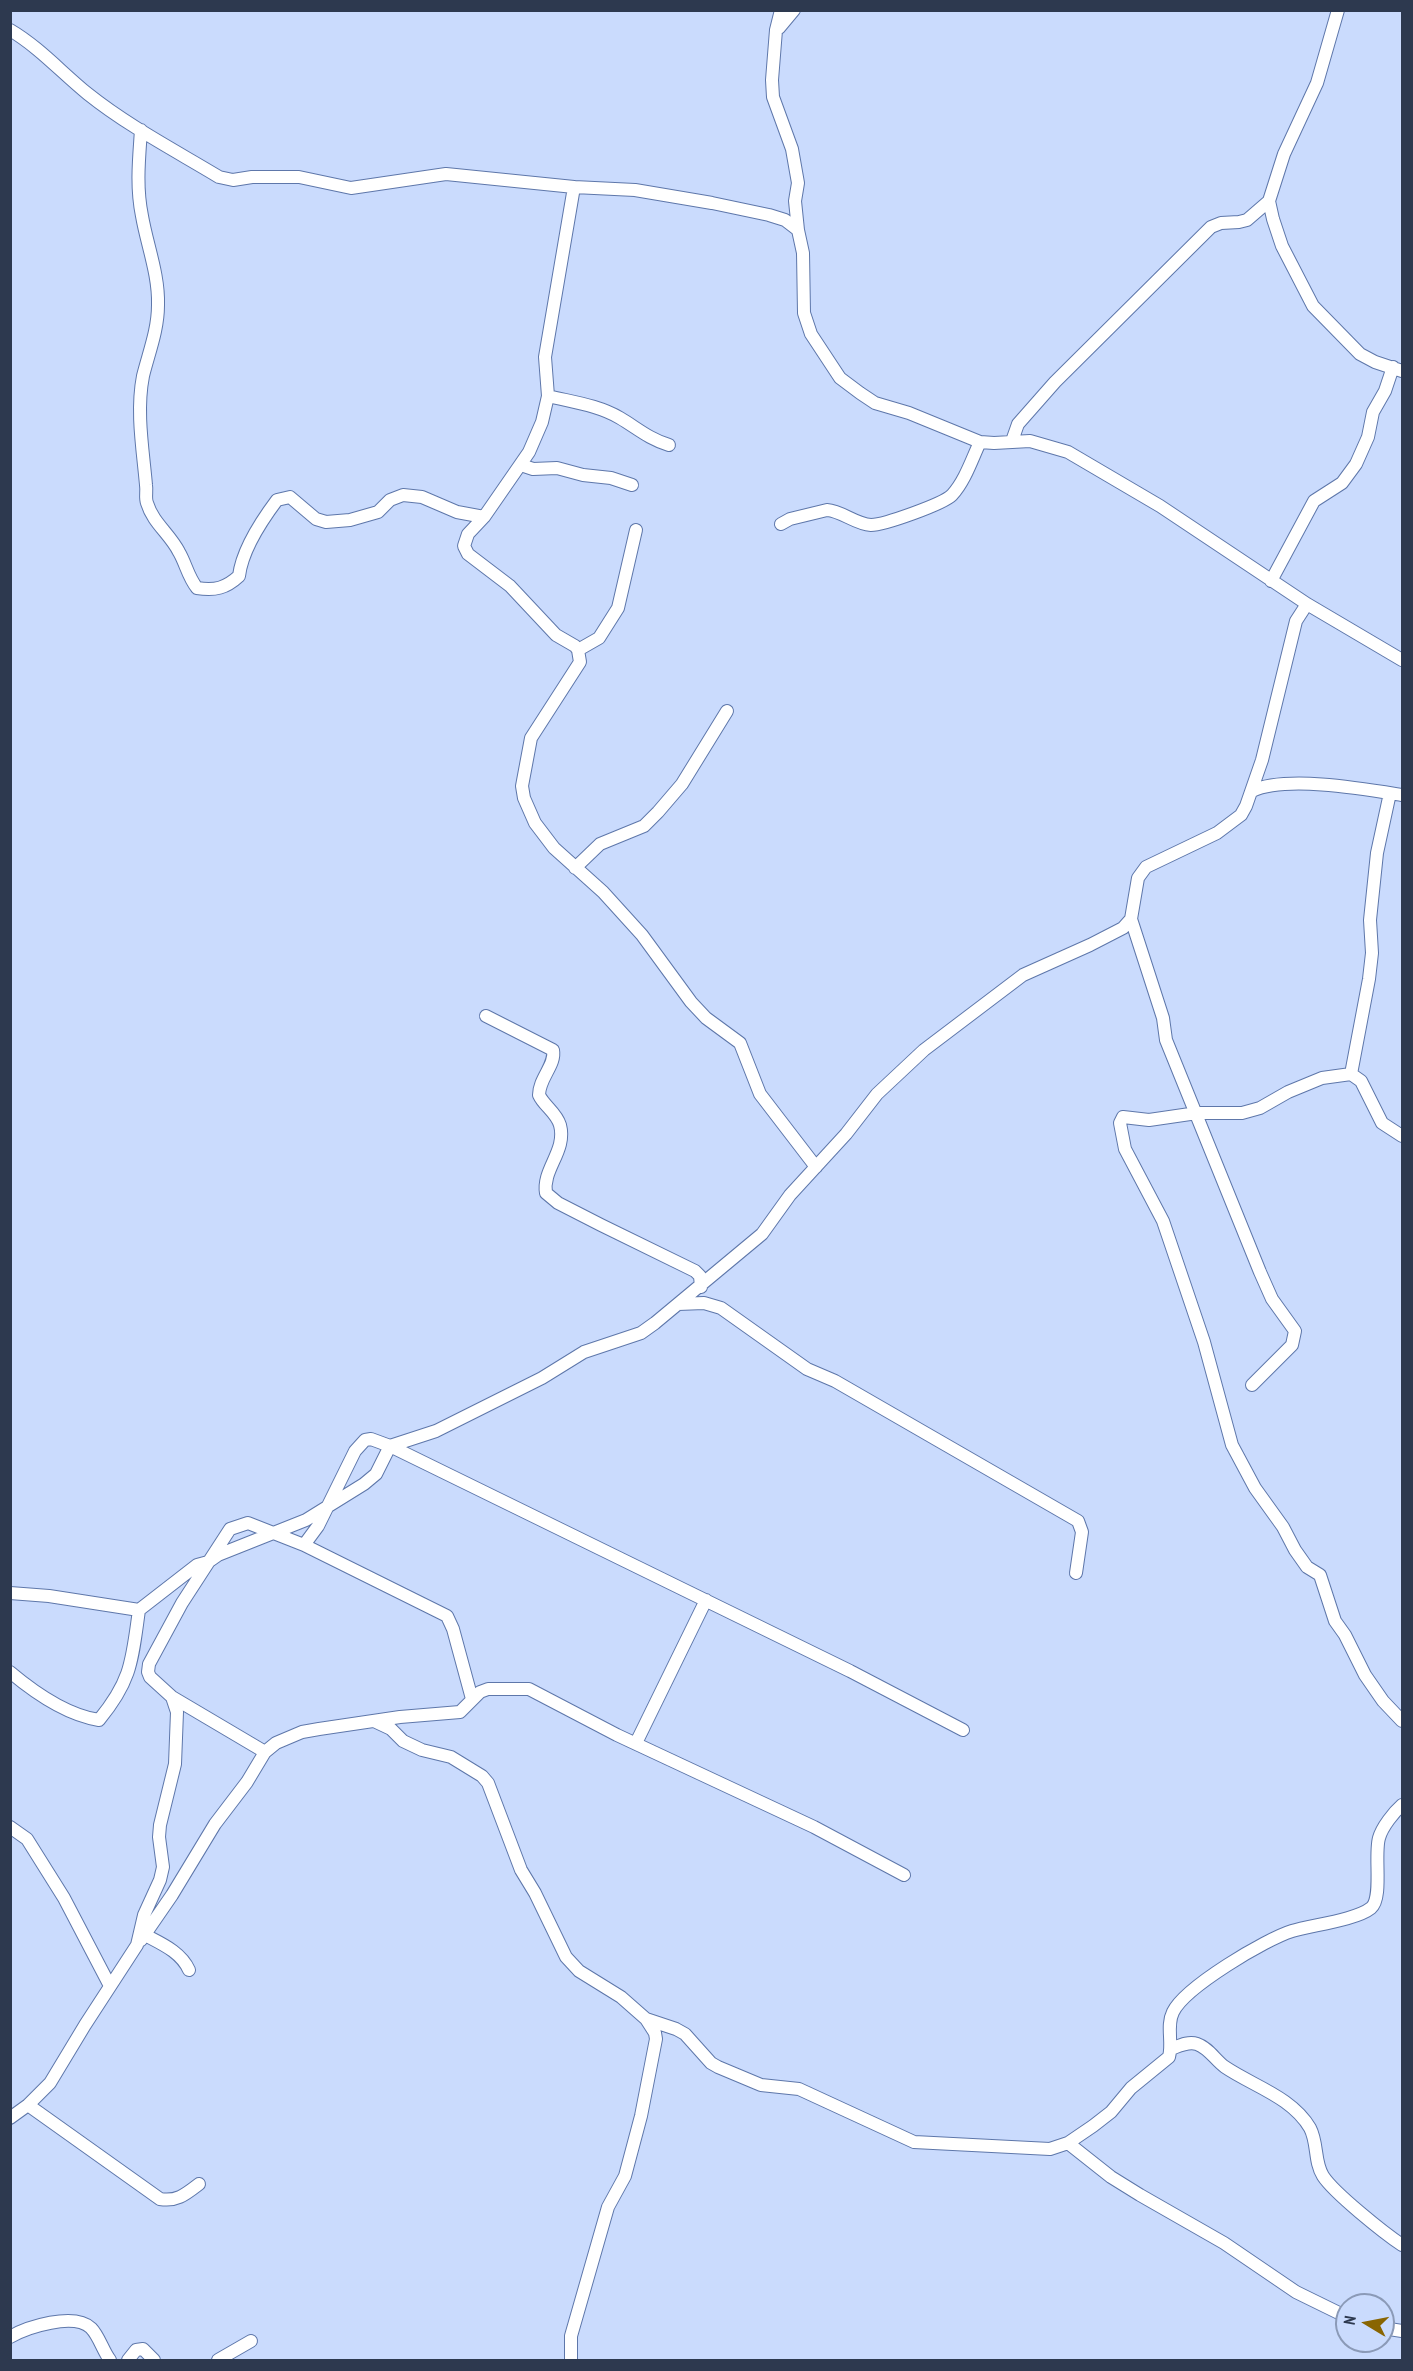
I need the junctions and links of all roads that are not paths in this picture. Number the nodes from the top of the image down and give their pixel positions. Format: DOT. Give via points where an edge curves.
graph roads {
  1 [pos="781,10"];
  2 [pos="794,10"];
  3 [pos="1338,10"];
  4 [pos="10,30"];
  5 [pos="776,30"];
  6 [pos="141,130"];
  7 [pos="574,187"];
  8 [pos="1269,201"];
  9 [pos="798,230"];
  10 [pos="1398,369"];
  11 [pos="548,396"];
  12 [pos="1012,441"];
  13 [pos="980,442"];
  14 [pos="669,445"];
  15 [pos="521,465"];
  16 [pos="632,485"];
  17 [pos="484,517"];
  18 [pos="781,524"];
  19 [pos="636,530"];
  20 [pos="1271,581"];
  21 [pos="1307,604"];
  22 [pos="578,650"];
  23 [pos="1402,660"];
  24 [pos="726,711"];
  25 [pos="1252,791"];
  26 [pos="1396,794"];
  27 [pos="575,868"];
  28 [pos="1131,919"];
  29 [pos="486,1016"];
  30 [pos="1351,1074"];
  31 [pos="1197,1113"];
  32 [pos="1402,1137"];
  33 [pos="816,1167"];
  34 [pos="701,1287"];
  35 [pos="678,1304"];
  36 [pos="1252,1385"];
  37 [pos="390,1446"];
  38 [pos="327,1507"];
  39 [pos="273,1535"];
  40 [pos="304,1545"];
  41 [pos="208,1562"];
  42 [pos="1076,1573"];
  43 [pos="10,1593"];
  44 [pos="706,1600"];
  45 [pos="139,1610"];
  46 [pos="10,1672"];
  47 [pos="172,1697"];
  48 [pos="472,1699"];
  49 [pos="374,1720"];
  50 [pos="1402,1721"];
  51 [pos="963,1730"];
  52 [pos="636,1743"];
  53 [pos="265,1752"];
  54 [pos="1402,1804"];
  55 [pos="10,1827"];
  56 [pos="904,1875"];
  57 [pos="145,1935"];
  58 [pos="137,1945"];
  59 [pos="189,1970"];
  60 [pos="110,1986"];
  61 [pos="646,2019"];
  62 [pos="1171,2049"];
  63 [pos="28,2105"];
  64 [pos="10,2118"];
  65 [pos="1068,2143"];
  66 [pos="199,2184"];
  67 [pos="1402,2245"];
  68 [pos="1335,2311"];
  69 [pos="10,2337"];
  70 [pos="251,2341"];
  71 [pos="110,2361"];
  72 [pos="129,2361"];
  73 [pos="154,2361"];
  74 [pos="218,2361"];
  75 [pos="571,2361"];
  1 -- 5 [label="street"];
  2 -- 5 [label="street"];
  3 -- 8 [label="street" via="1317,83 1288,143"];
  4 -- 6 [label="street" via="89,95"];
  5 -- 9 [label="street" via="773,97 792,149 798,183"];
  6 -- 7 [label="street" via="219,177 233,180 299,177 351,188 446,174"];
  6 -- 17 [label="street" via="141,214 158,304 143,378 141,437 146,502 159,527 180,553 197,588 212,590 239,576 240,565 258,528 277,500 290,497 316,519 327,522 378,512 390,500 403,495 422,497 457,512"];
  7 -- 9 [label="street" via="635,190 712,203 785,220"];
  7 -- 11 [label="street" via="545,357"];
  8 -- 10 [label="street" via="1282,246 1313,306 1360,354"];
  8 -- 12 [label="street" via="1247,220 1211,227 1055,382 1017,424"];
  9 -- 13 [label="street" via="803,253 804,313 811,334 840,378 875,403"];
  10 -- 20 [label="street" via="1373,412 1356,464 1342,483 1314,501"];
  11 -- 14 [label="street" via="622,418 654,440"];
  11 -- 15 [label="street" via="537,436"];
  12 -- 13 [label="street"];
  12 -- 20 [label="street" via="1043,443 1089,463"];
  13 -- 18 [label="street" via="959,486 941,502 874,525 827,510"];
  15 -- 16 [label="street" via="557,468"];
  15 -- 17 [label="street"];
  17 -- 22 [label="street" via="465,539 468,554 510,586 556,635"];
  19 -- 22 [label="street" via="618,608 600,638"];
  20 -- 21 [label="street"];
  21 -- 23 [label="street"];
  21 -- 25 [label="street" via="1296,621 1288,646"];
  22 -- 27 [label="street" via="580,662 531,738 522,786 535,823"];
  24 -- 27 [label="street" via="682,784 658,812 644,826 600,844"];
  25 -- 26 [label="street" via="1286,782"];
  25 -- 28 [label="street" via="1241,815 1230,824 1142,872 1136,884"];
  26 -- 30 [label="street" via="1377,853 1370,920 1372,953"];
  27 -- 33 [label="street" via="642,935 706,1018 740,1043 760,1094"];
  28 -- 31 [label="street" via="1163,1018 1166,1040"];
  28 -- 33 [label="street" via="1108,936 1023,975 960,1021 877,1094"];
  29 -- 34 [label="street" via="553,1050 554,1060 539,1095 557,1118 562,1135 546,1179 546,1193 601,1226 695,1271"];
  30 -- 31 [label="street" via="1322,1078 1242,1113"];
  30 -- 32 [label="street" via="1361,1081 1382,1123"];
  31 -- 36 [label="street" via="1272,1299 1295,1331 1292,1345"];
  31 -- 50 [label="street" via="1149,1120 1123,1117 1120,1132 1125,1149 1163,1221 1204,1342 1232,1445 1295,1550 1307,1567 1320,1575 1335,1621 1365,1675"];
  33 -- 34 [label="street" via="762,1234"];
  34 -- 35 [label="street"];
  35 -- 37 [label="street" via="641,1333 584,1352 543,1378 436,1431"];
  35 -- 42 [label="street" via="704,1303 721,1308 807,1369 835,1381 1078,1521 1082,1532"];
  37 -- 38 [label="street" via="376,1474"];
  37 -- 38 [label="street" via="365,1440"];
  37 -- 44 [label="street"];
  38 -- 39 [label="street"];
  38 -- 40 [label="street"];
  39 -- 40 [label="street"];
  39 -- 41 [label="street"];
  39 -- 41 [label="street" via="248,1523 236,1526 228,1531"];
  40 -- 48 [label="street" via="447,1617"];
  41 -- 45 [label="street" via="197,1564"];
  41 -- 47 [label="street" via="149,1664 150,1677"];
  43 -- 45 [label="street"];
  44 -- 51 [label="street"];
  44 -- 52 [label="street"];
  45 -- 46 [label="street" via="126,1682 99,1720 48,1700"];
  47 -- 53 [label="street"];
  47 -- 58 [label="street" via="177,1734 175,1764 160,1826 163,1866"];
  48 -- 49 [label="street" via="460,1712"];
  48 -- 52 [label="street" via="488,1689 529,1689"];
  49 -- 53 [label="street" via="302,1731"];
  49 -- 61 [label="street" via="403,1742 451,1757 488,1783 520,1870 566,1957 579,1971 621,1997"];
  52 -- 56 [label="street" via="814,1827"];
  53 -- 57 [label="street"];
  54 -- 62 [label="street" via="1379,1838 1377,1900 1372,1907 1290,1932 1227,1965 1173,2012 1169,2025"];
  55 -- 60 [label="street" via="27,1839 64,1898"];
  57 -- 58 [label="street"];
  57 -- 59 [label="street" via="185,1960"];
  58 -- 60 [label="street"];
  60 -- 63 [label="street" via="50,2083"];
  61 -- 65 [label="street" via="685,2034 718,2067 761,2085 799,2089 914,2142 1050,2149"];
  61 -- 75 [label="street" via="656,2039 641,2116 625,2175 602,2226 571,2336"];
  62 -- 65 [label="street" via="1157,2069 1131,2088 1111,2112"];
  62 -- 67 [label="street" via="1199,2044 1227,2069 1277,2096 1309,2127 1323,2176"];
  63 -- 64 [label="street"];
  63 -- 66 [label="street" via="160,2199 180,2198"];
  65 -- 68 [label="street" via="1111,2177 1224,2243 1296,2292"];
  69 -- 71 [label="street" via="40,2325 83,2324 91,2328"];
  70 -- 74 [label="street"];
  72 -- 73 [label="street" via="136,2350 143,2349"];
}
